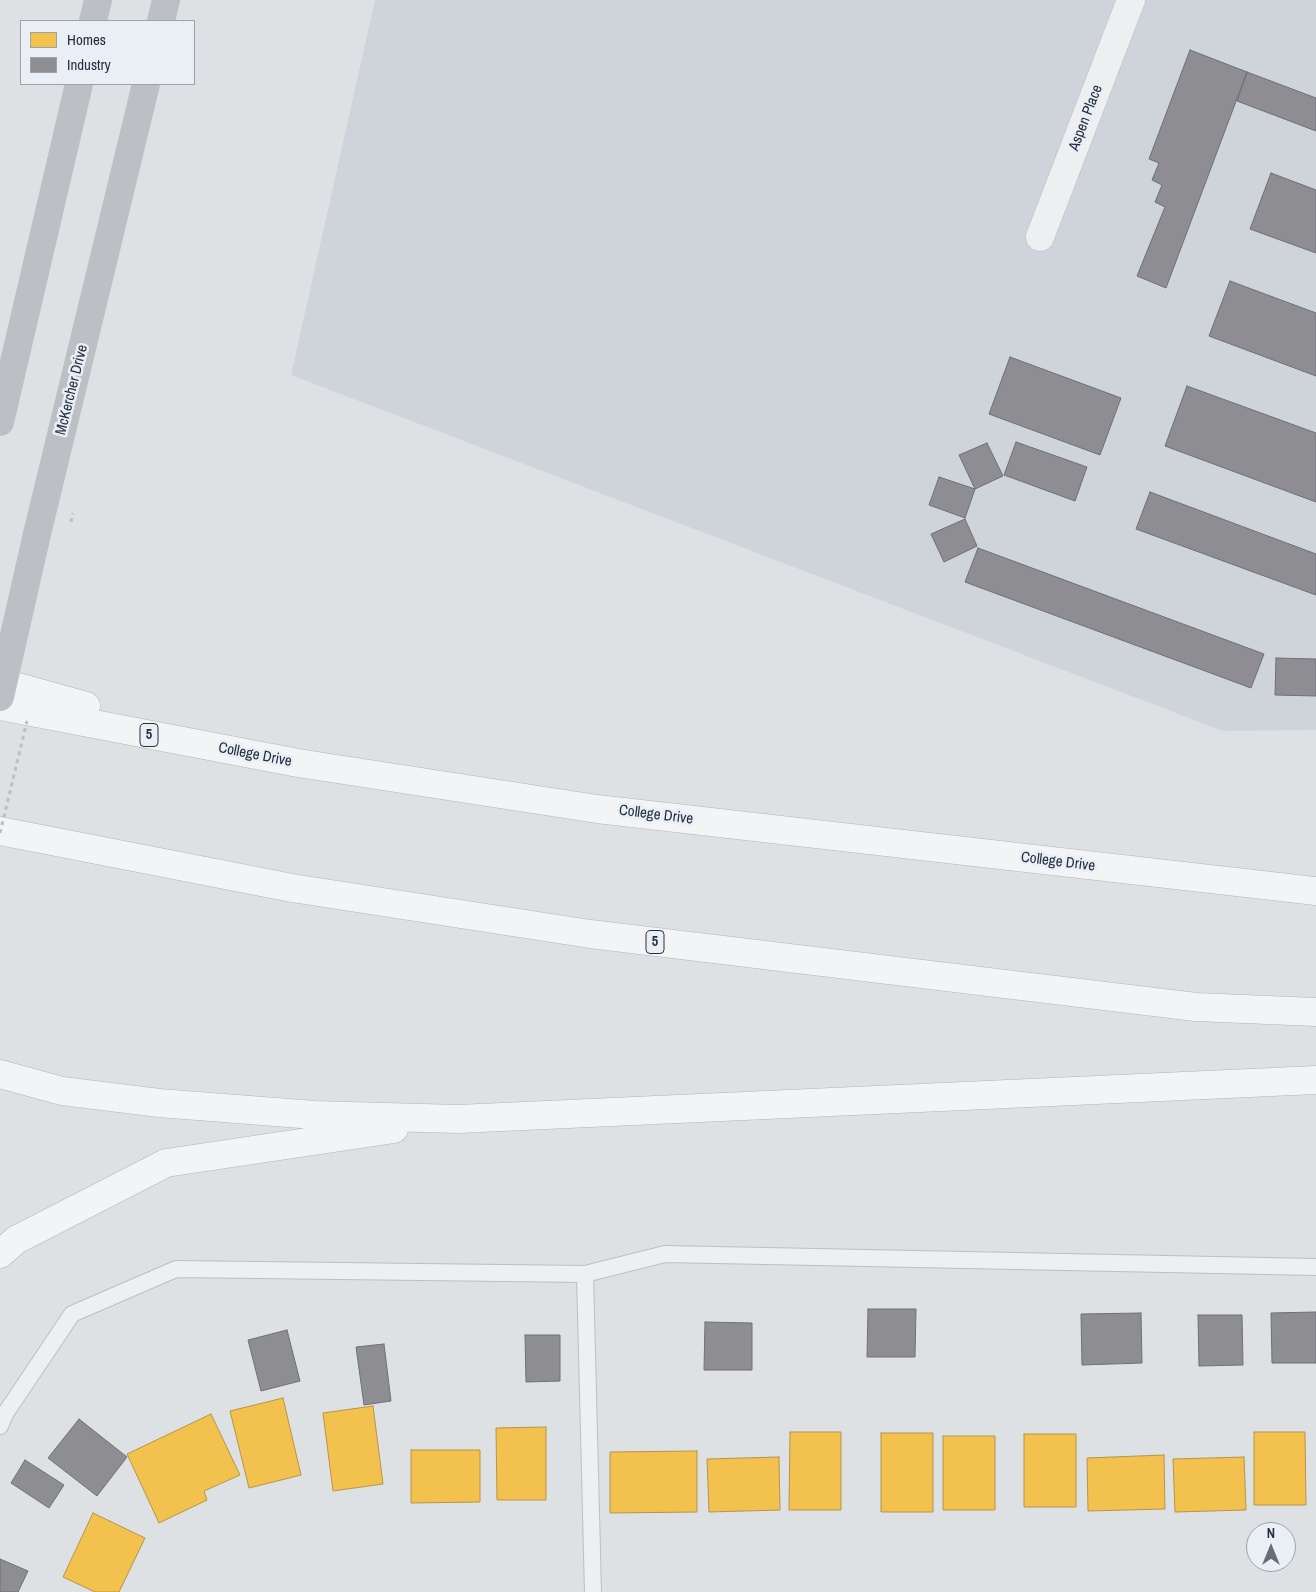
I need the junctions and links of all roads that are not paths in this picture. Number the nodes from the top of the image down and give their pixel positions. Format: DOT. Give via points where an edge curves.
graph roads {
  1 [pos="98,0"];
  2 [pos="166,0"];
  3 [pos="1131,0"];
  4 [pos="93,20"];
  5 [pos="161,20"];
  6 [pos="79,85"];
  7 [pos="146,85"];
  8 [pos="1040,237"];
  9 [pos="0,422"];
  10 [pos="0,682"];
  11 [pos="0,696"];
  12 [pos="0,706"];
  13 [pos="298,763"];
  14 [pos="0,831"];
  15 [pos="1316,891"];
  16 [pos="1316,1012"];
  17 [pos="0,1074"];
  18 [pos="1316,1080"];
  19 [pos="458,1119"];
  20 [pos="0,1254"];
  21 [pos="1316,1267"];
  22 [pos="585,1274"];
  23 [pos="0,1426"];
  24 [pos="593,1592"];
  1 -- 4 [label="main road"];
  2 -- 5 [label="main road"];
  3 -- 8 [label="street, Aspen Place"];
  6 -- 9 [label="main road"];
  7 -- 11 [label="main road, McKercher Drive, bridge"];
  10 -- 13 [label="highway"];
  12 -- 13 [label="highway, College Drive / 5"];
  13 -- 15 [label="highway, College Drive / 5" via="597,808"];
  14 -- 16 [label="highway, 5" via="292,888 590,934 1196,1007"];
  17 -- 19 [label="highway" via="62,1091 159,1103 314,1114"];
  18 -- 19 [label="highway"];
  19 -- 20 [label="highway" via="166,1163 16,1240"];
  21 -- 22 [label="lane" via="664,1254"];
  22 -- 23 [label="lane" via="176,1269 72,1314"];
  22 -- 24 [label="lane"];
}
